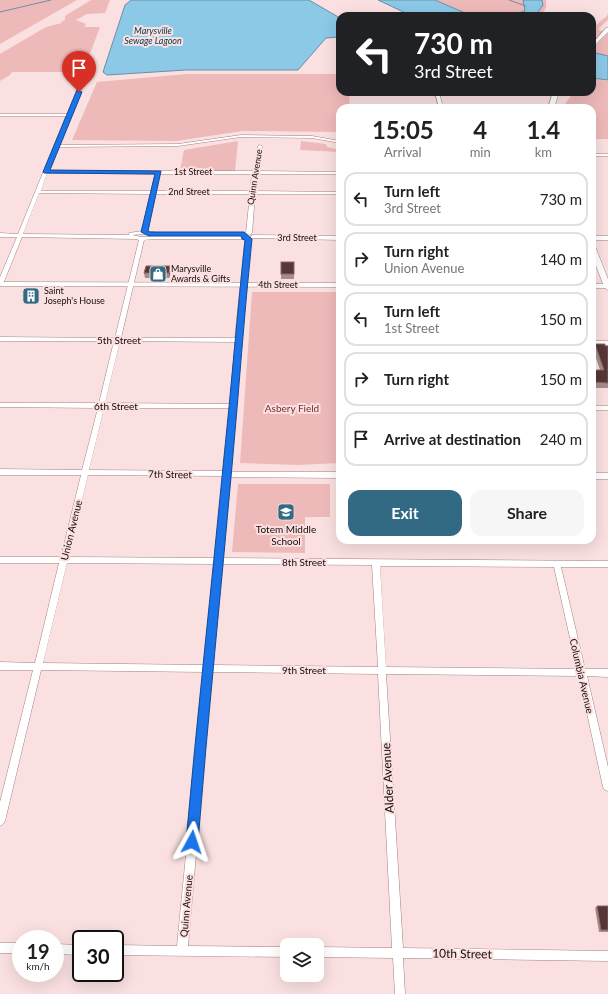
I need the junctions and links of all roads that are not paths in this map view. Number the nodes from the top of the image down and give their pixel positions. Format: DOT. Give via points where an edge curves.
graph roads {
  1 [pos="607,30"];
  2 [pos="596,42"];
  3 [pos="84,78"];
  4 [pos="70,114"];
  5 [pos="0,115"];
  6 [pos="336,141"];
  7 [pos="57,146"];
  8 [pos="260,146"];
  9 [pos="596,155"];
  10 [pos="608,155"];
  11 [pos="46,172"];
  12 [pos="158,172"];
  13 [pos="256,172"];
  14 [pos="336,173"];
  15 [pos="38,192"];
  16 [pos="154,192"];
  17 [pos="252,192"];
  18 [pos="336,193"];
  19 [pos="0,235"];
  20 [pos="20,235"];
  21 [pos="336,235"];
  22 [pos="143,236"];
  23 [pos="249,236"];
  24 [pos="336,238"];
  25 [pos="596,238"];
  26 [pos="608,238"];
  27 [pos="596,256"];
  28 [pos="0,284"];
  29 [pos="131,284"];
  30 [pos="243,284"];
  31 [pos="336,285"];
  32 [pos="596,286"];
  33 [pos="608,286"];
  34 [pos="0,339"];
  35 [pos="117,340"];
  36 [pos="238,340"];
  37 [pos="596,343"];
  38 [pos="608,343"];
  39 [pos="0,405"];
  40 [pos="101,406"];
  41 [pos="232,406"];
  42 [pos="596,408"];
  43 [pos="608,408"];
  44 [pos="0,472"];
  45 [pos="85,473"];
  46 [pos="227,474"];
  47 [pos="336,475"];
  48 [pos="596,476"];
  49 [pos="608,476"];
  50 [pos="0,560"];
  51 [pos="64,560"];
  52 [pos="218,561"];
  53 [pos="376,563"];
  54 [pos="557,564"];
  55 [pos="608,564"];
  56 [pos="0,666"];
  57 [pos="38,666"];
  58 [pos="207,669"];
  59 [pos="382,670"];
  60 [pos="581,672"];
  61 [pos="608,673"];
  62 [pos="608,788"];
  63 [pos="0,821"];
  64 [pos="0,948"];
  65 [pos="12,948"];
  66 [pos="124,950"];
  67 [pos="182,951"];
  68 [pos="280,952"];
  69 [pos="324,952"];
  70 [pos="398,953"];
  71 [pos="608,956"];
  72 [pos="400,994"];
  1 -- 2 [label="main road"];
  3 -- 4 [label="street"];
  4 -- 5 [label="street"];
  4 -- 7 [label="street"];
  6 -- 7 [label="street" via="312,137 241,136 178,145"];
  7 -- 11 [label="street"];
  8 -- 13 [label="street, Quinn Avenue"];
  9 -- 10 [label="street"];
  11 -- 12 [label="street, 1st Street"];
  11 -- 15 [label="street"];
  12 -- 13 [label="street, 1st Street"];
  12 -- 16 [label="street, Union Avenue"];
  13 -- 14 [label="street, 1st Street"];
  13 -- 17 [label="street, Quinn Avenue"];
  15 -- 16 [label="street, 2nd Street"];
  15 -- 20 [label="street"];
  16 -- 17 [label="street, 2nd Street"];
  16 -- 22 [label="street, Union Avenue"];
  17 -- 18 [label="street, 2nd Street"];
  17 -- 23 [label="street, Quinn Avenue"];
  19 -- 20 [label="street, 3rd Street"];
  20 -- 22 [label="street, 3rd Street"];
  20 -- 28 [label="street"];
  21 -- 23 [label="street, 3rd Street"];
  22 -- 23 [label="street, 3rd Street"];
  22 -- 29 [label="street, Union Avenue"];
  23 -- 24 [label="street, 3rd Street"];
  23 -- 30 [label="street, Quinn Avenue"];
  25 -- 26 [label="street"];
  27 -- 33 [label="main road"];
  28 -- 29 [label="main road, 4th Street"];
  29 -- 30 [label="main road, 4th Street"];
  29 -- 35 [label="street, Union Avenue"];
  30 -- 31 [label="main road, 4th Street"];
  30 -- 36 [label="street, Quinn Avenue"];
  32 -- 33 [label="main road"];
  34 -- 35 [label="street, 5th Street"];
  35 -- 36 [label="street, 5th Street"];
  35 -- 40 [label="street, Union Avenue"];
  36 -- 41 [label="street, Quinn Avenue"];
  37 -- 38 [label="street"];
  39 -- 40 [label="street, 6th Street"];
  40 -- 41 [label="street, 6th Street"];
  40 -- 45 [label="street, Union Avenue"];
  41 -- 46 [label="street, Quinn Avenue"];
  42 -- 43 [label="street"];
  44 -- 45 [label="street, 7th Street"];
  45 -- 46 [label="street, 7th Street"];
  45 -- 51 [label="street, Union Avenue"];
  46 -- 47 [label="street, 7th Street"];
  46 -- 52 [label="street, Quinn Avenue"];
  48 -- 49 [label="street"];
  50 -- 51 [label="street, 8th Street"];
  51 -- 52 [label="street, 8th Street"];
  51 -- 57 [label="street, Union Avenue"];
  52 -- 53 [label="street, 8th Street"];
  52 -- 58 [label="street, Quinn Avenue"];
  53 -- 54 [label="street, 8th Street"];
  53 -- 59 [label="street, Alder Avenue"];
  54 -- 55 [label="street, 8th Street"];
  54 -- 60 [label="street, Columbia Avenue"];
  56 -- 57 [label="street, 9th Street"];
  57 -- 58 [label="street, 9th Street"];
  57 -- 63 [label="street, Union Avenue"];
  58 -- 59 [label="street, 9th Street"];
  58 -- 67 [label="street, Quinn Avenue"];
  59 -- 60 [label="street, 9th Street"];
  59 -- 70 [label="street, Alder Avenue"];
  60 -- 61 [label="street, 9th Street"];
  60 -- 62 [label="street, Columbia Avenue"];
  64 -- 65 [label="street"];
  66 -- 67 [label="street"];
  67 -- 68 [label="street"];
  69 -- 70 [label="street, 10th Street"];
  70 -- 71 [label="street, 10th Street"];
  70 -- 72 [label="street, Alder Avenue"];
}
